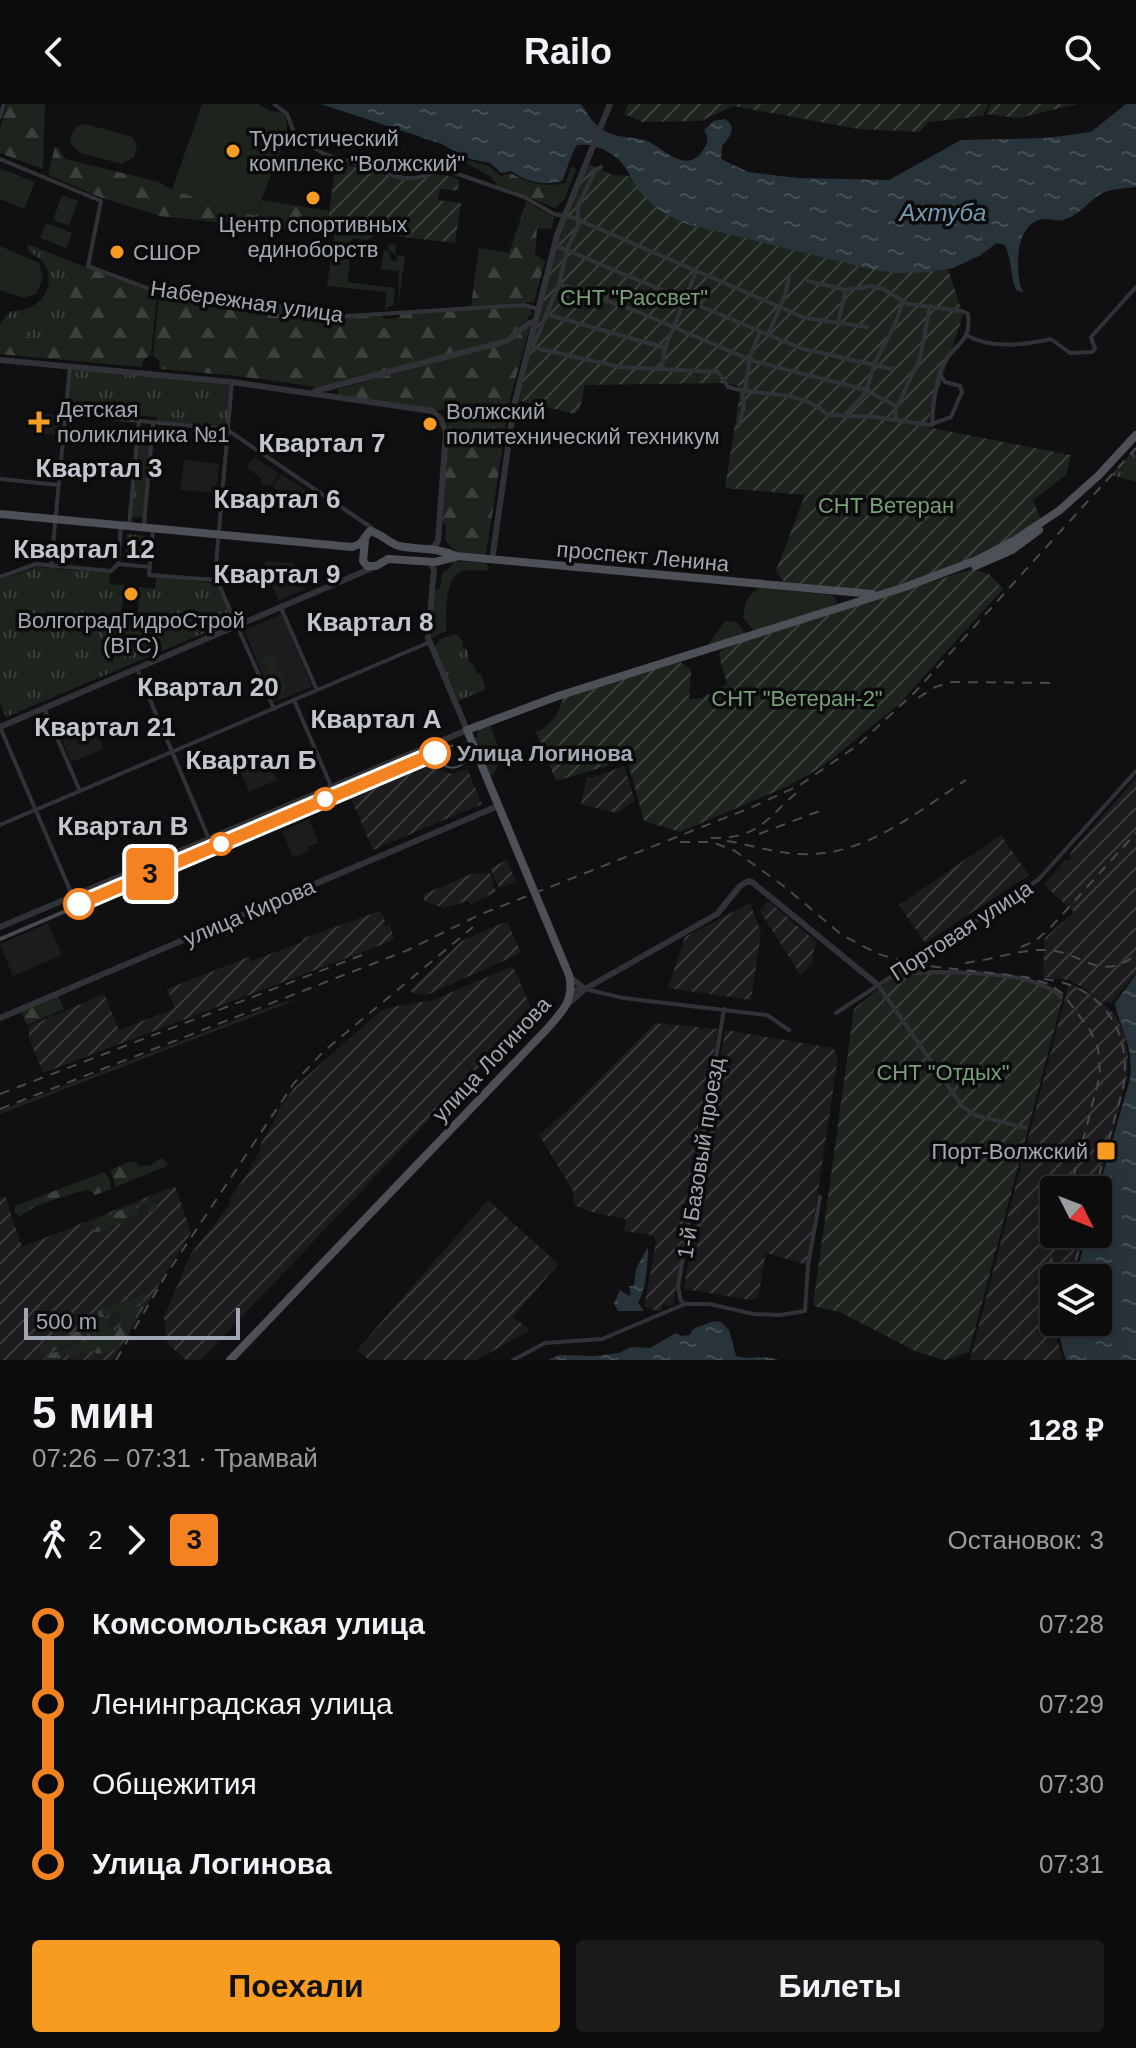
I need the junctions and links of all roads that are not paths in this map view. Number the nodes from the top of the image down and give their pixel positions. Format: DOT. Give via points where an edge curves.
graph roads {
  1 [pos="4,104"];
  2 [pos="274,104"];
  3 [pos="610,104"];
  4 [pos="0,117"];
  5 [pos="0,159"];
  6 [pos="601,167"];
  7 [pos="564,216"];
  8 [pos="577,219"];
  9 [pos="554,245"];
  10 [pos="568,250"];
  11 [pos="696,272"];
  12 [pos="789,278"];
  13 [pos="808,281"];
  14 [pos="559,284"];
  15 [pos="1136,287"];
  16 [pos="846,290"];
  17 [pos="685,299"];
  18 [pos="903,302"];
  19 [pos="930,306"];
  20 [pos="780,308"];
  21 [pos="538,309"];
  22 [pos="546,314"];
  23 [pos="534,322"];
  24 [pos="838,322"];
  25 [pos="673,327"];
  26 [pos="867,327"];
  27 [pos="760,332"];
  28 [pos="768,335"];
  29 [pos="966,335"];
  30 [pos="530,347"];
  31 [pos="665,348"];
  32 [pos="0,360"];
  33 [pos="750,360"];
  34 [pos="874,364"];
  35 [pos="70,366"];
  36 [pos="662,368"];
  37 [pos="892,369"];
  38 [pos="940,375"];
  39 [pos="232,382"];
  40 [pos="337,386"];
  41 [pos="867,390"];
  42 [pos="744,391"];
  43 [pos="311,392"];
  44 [pos="337,397"];
  45 [pos="897,407"];
  46 [pos="65,414"];
  47 [pos="845,415"];
  48 [pos="895,420"];
  49 [pos="139,421"];
  50 [pos="153,422"];
  51 [pos="739,424"];
  52 [pos="932,425"];
  53 [pos="227,432"];
  54 [pos="1136,435"];
  55 [pos="0,479"];
  56 [pos="59,485"];
  57 [pos="0,514"];
  58 [pos="56,519"];
  59 [pos="125,526"];
  60 [pos="148,528"];
  61 [pos="438,528"];
  62 [pos="369,532"];
  63 [pos="218,534"];
  64 [pos="389,541"];
  65 [pos="352,547"];
  66 [pos="429,548"];
  67 [pos="456,556"];
  68 [pos="388,559"];
  69 [pos="492,560"];
  70 [pos="365,562"];
  71 [pos="428,562"];
  72 [pos="118,564"];
  73 [pos="51,566"];
  74 [pos="150,567"];
  75 [pos="0,577"];
  76 [pos="798,579"];
  77 [pos="216,580"];
  78 [pos="433,584"];
  79 [pos="800,589"];
  80 [pos="830,593"];
  81 [pos="850,598"];
  82 [pos="281,608"];
  83 [pos="832,610"];
  84 [pos="238,626"];
  85 [pos="430,642"];
  86 [pos="137,669"];
  87 [pos="317,690"];
  88 [pos="294,700"];
  89 [pos="44,708"];
  90 [pos="274,709"];
  91 [pos="0,727"];
  92 [pos="467,730"];
  93 [pos="172,752"];
  94 [pos="1136,771"];
  95 [pos="331,787"];
  96 [pos="80,791"];
  97 [pos="498,806"];
  98 [pos="37,810"];
  99 [pos="0,825"];
  100 [pos="209,839"];
  101 [pos="73,897"];
  102 [pos="0,927"];
  103 [pos="900,971"];
  104 [pos="569,975"];
  105 [pos="878,985"];
  106 [pos="585,989"];
  107 [pos="572,991"];
  108 [pos="1061,997"];
  109 [pos="566,1006"];
  110 [pos="724,1009"];
  111 [pos="836,1013"];
  112 [pos="0,1018"];
  113 [pos="789,1030"];
  114 [pos="1026,1128"];
  115 [pos="820,1197"];
  116 [pos="685,1304"];
  117 [pos="230,1360"];
  118 [pos="513,1360"];
  1 -- 4 [label="street"];
  2 -- 7 [label="street" via="287,114 295,135 329,156 403,178 446,170"];
  3 -- 7 [label="street"];
  5 -- 21 [label="street, Набережная улица" via="101,201 88,266 147,289 234,304 296,307 332,317 524,305"];
  6 -- 8 [label="street" via="578,206"];
  7 -- 8 [label="street"];
  7 -- 9 [label="street"];
  8 -- 10 [label="street"];
  8 -- 11 [label="street"];
  9 -- 10 [label="street"];
  9 -- 21 [label="street"];
  10 -- 14 [label="street"];
  10 -- 17 [label="street"];
  11 -- 17 [label="street"];
  11 -- 20 [label="street"];
  12 -- 20 [label="street"];
  13 -- 16 [label="street"];
  14 -- 22 [label="street"];
  14 -- 25 [label="street"];
  15 -- 29 [label="street" via="1091,337 1092,352 1070,353 1051,339 1009,344"];
  16 -- 18 [label="street" via="870,286"];
  16 -- 24 [label="street"];
  17 -- 25 [label="street"];
  17 -- 27 [label="street"];
  18 -- 19 [label="street"];
  18 -- 34 [label="street"];
  19 -- 29 [label="street" via="966,313"];
  19 -- 45 [label="street" via="920,358"];
  20 -- 24 [label="street"];
  20 -- 28 [label="street"];
  21 -- 23 [label="street"];
  22 -- 30 [label="street"];
  22 -- 31 [label="street"];
  23 -- 30 [label="street"];
  23 -- 40 [label="street" via="507,341"];
  24 -- 26 [label="street"];
  25 -- 31 [label="street"];
  25 -- 33 [label="street"];
  27 -- 28 [label="street"];
  27 -- 33 [label="street"];
  28 -- 34 [label="street" via="810,351"];
  29 -- 38 [label="street"];
  30 -- 36 [label="street" via="592,362"];
  30 -- 69 [label="street" via="506,454"];
  31 -- 36 [label="street"];
  32 -- 35 [label="street"];
  33 -- 41 [label="street"];
  33 -- 42 [label="street"];
  34 -- 37 [label="street"];
  34 -- 41 [label="street"];
  35 -- 39 [label="street"];
  35 -- 46 [label="street"];
  36 -- 42 [label="street" via="718,372 725,385"];
  38 -- 52 [label="street"];
  38 -- 52 [label="street" via="962,392 954,414"];
  39 -- 43 [label="street"];
  39 -- 53 [label="street"];
  40 -- 43 [label="street"];
  40 -- 44 [label="street"];
  41 -- 45 [label="street"];
  41 -- 47 [label="street"];
  42 -- 47 [label="street" via="794,398 816,404 828,415"];
  42 -- 51 [label="street"];
  43 -- 44 [label="street"];
  44 -- 61 [label="street" via="432,411 441,419 446,432"];
  45 -- 48 [label="street"];
  46 -- 49 [label="street"];
  46 -- 56 [label="street"];
  47 -- 48 [label="street"];
  48 -- 52 [label="street"];
  49 -- 50 [label="street"];
  49 -- 59 [label="street"];
  50 -- 53 [label="street"];
  50 -- 60 [label="street"];
  53 -- 62 [label="street"];
  53 -- 63 [label="street"];
  54 -- 81 [label="main road" via="1069,502 1006,549 885,593"];
  55 -- 56 [label="street"];
  56 -- 58 [label="street"];
  57 -- 58 [label="main road"];
  58 -- 59 [label="main road"];
  58 -- 73 [label="street"];
  59 -- 60 [label="main road"];
  59 -- 72 [label="street"];
  60 -- 63 [label="main road"];
  60 -- 74 [label="street"];
  61 -- 66 [label="street" via="438,541"];
  61 -- 67 [label="street" via="442,546"];
  62 -- 64 [label="main road"];
  62 -- 65 [label="main road"];
  62 -- 70 [label="main road"];
  63 -- 65 [label="main road"];
  63 -- 77 [label="street"];
  64 -- 66 [label="main road, проспект Ленина"];
  64 -- 68 [label="main road"];
  65 -- 70 [label="main road"];
  66 -- 67 [label="main road, проспект Ленина"];
  67 -- 69 [label="main road, проспект Ленина"];
  67 -- 71 [label="main road, проспект Ленина"];
  67 -- 78 [label="street" via="439,568"];
  68 -- 70 [label="main road"];
  68 -- 71 [label="main road, проспект Ленина"];
  69 -- 79 [label="main road, проспект Ленина"];
  70 -- 82 [label="street" via="360,573"];
  71 -- 78 [label="street, улица Логинова" via="434,570"];
  72 -- 73 [label="street" via="111,571"];
  72 -- 74 [label="street"];
  73 -- 75 [label="street" via="36,564"];
  74 -- 77 [label="street" via="149,575"];
  76 -- 79 [label="street"];
  77 -- 84 [label="street"];
  78 -- 85 [label="street, улица Логинова"];
  79 -- 80 [label="main road, проспект Ленина"];
  80 -- 81 [label="main road, проспект Ленина"];
  80 -- 83 [label="main road" via="838,602"];
  81 -- 83 [label="main road"];
  82 -- 84 [label="street"];
  82 -- 87 [label="street"];
  83 -- 92 [label="main road"];
  84 -- 86 [label="street"];
  84 -- 90 [label="street"];
  85 -- 87 [label="street"];
  85 -- 92 [label="street, улица Логинова"];
  86 -- 89 [label="street"];
  86 -- 93 [label="street"];
  87 -- 88 [label="street"];
  88 -- 90 [label="street"];
  88 -- 95 [label="street"];
  89 -- 91 [label="street"];
  89 -- 96 [label="street"];
  90 -- 93 [label="street"];
  91 -- 98 [label="street"];
  92 -- 95 [label="street"];
  92 -- 97 [label="main road, улица Логинова"];
  93 -- 96 [label="street"];
  93 -- 100 [label="street"];
  94 -- 103 [label="street, Портовая улица" via="1041,877"];
  95 -- 100 [label="street"];
  96 -- 98 [label="street"];
  97 -- 104 [label="main road, улица Логинова"];
  97 -- 112 [label="street, улица Кирова"];
  98 -- 99 [label="street"];
  98 -- 101 [label="street"];
  100 -- 101 [label="street"];
  101 -- 102 [label="street"];
  103 -- 105 [label="street, Портовая улица"];
  103 -- 108 [label="street" via="1009,977 1041,984"];
  104 -- 106 [label="street"];
  104 -- 107 [label="main road, улица Логинова"];
  105 -- 106 [label="street, Портовая улица" via="748,881 717,914"];
  105 -- 111 [label="street"];
  105 -- 114 [label="street" via="962,1106 974,1115"];
  106 -- 107 [label="street, Портовая улица"];
  106 -- 109 [label="street"];
  106 -- 110 [label="street"];
  107 -- 109 [label="main road, улица Логинова"];
  109 -- 117 [label="main road, улица Логинова"];
  110 -- 113 [label="street" via="767,1015"];
  110 -- 116 [label="street, 1-й Базовый проезд" via="678,1287"];
  115 -- 116 [label="street" via="805,1311 754,1314"];
  116 -- 118 [label="street" via="602,1339 545,1343"];
}
